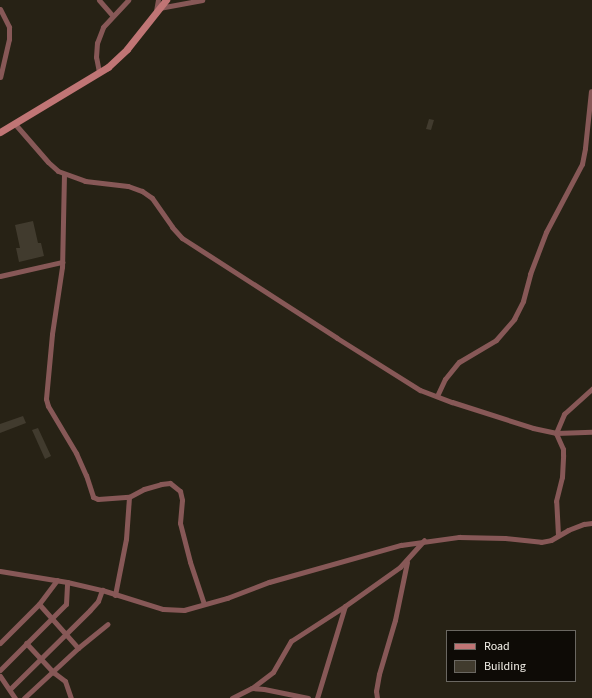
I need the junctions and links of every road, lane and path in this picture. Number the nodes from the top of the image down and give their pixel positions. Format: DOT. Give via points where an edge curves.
graph roads {
  1 [pos="99,0"];
  2 [pos="128,0"];
  3 [pos="158,0"];
  4 [pos="166,0"];
  5 [pos="202,0"];
  6 [pos="0,10"];
  7 [pos="158,11"];
  8 [pos="112,15"];
  9 [pos="99,72"];
  10 [pos="0,77"];
  11 [pos="591,91"];
  12 [pos="15,124"];
  13 [pos="0,132"];
  14 [pos="64,174"];
  15 [pos="62,262"];
  16 [pos="0,276"];
  17 [pos="592,389"];
  18 [pos="437,396"];
  19 [pos="592,432"];
  20 [pos="556,433"];
  21 [pos="129,497"];
  22 [pos="592,523"];
  23 [pos="558,535"];
  24 [pos="424,540"];
  25 [pos="407,561"];
  26 [pos="0,571"];
  27 [pos="57,580"];
  28 [pos="67,582"];
  29 [pos="102,590"];
  30 [pos="115,595"];
  31 [pos="39,604"];
  32 [pos="204,604"];
  33 [pos="345,606"];
  34 [pos="51,618"];
  35 [pos="108,624"];
  36 [pos="64,634"];
  37 [pos="26,643"];
  38 [pos="0,644"];
  39 [pos="78,648"];
  40 [pos="40,658"];
  41 [pos="0,670"];
  42 [pos="53,672"];
  43 [pos="0,676"];
  44 [pos="252,688"];
  45 [pos="10,689"];
  46 [pos="15,698"];
  47 [pos="24,698"];
  48 [pos="71,698"];
  49 [pos="232,698"];
  50 [pos="308,698"];
  51 [pos="317,698"];
  52 [pos="377,698"];
  1 -- 8 [label="street"];
  2 -- 8 [label="street"];
  3 -- 7 [label="street"];
  4 -- 7 [label="main road"];
  5 -- 7 [label="street"];
  6 -- 10 [label="street" via="9,27 9,39"];
  7 -- 9 [label="main road" via="119,58"];
  8 -- 9 [label="street" via="97,43"];
  9 -- 12 [label="main road"];
  11 -- 18 [label="street" via="586,148 582,164 546,232 523,301 514,319 496,340 459,362 445,378"];
  12 -- 13 [label="main road"];
  12 -- 14 [label="street" via="48,162"];
  14 -- 15 [label="street"];
  14 -- 18 [label="street" via="142,191 152,198 182,238 402,379"];
  15 -- 16 [label="street"];
  15 -- 21 [label="street" via="46,399 76,453 93,497"];
  17 -- 20 [label="street" via="564,414"];
  18 -- 20 [label="street" via="533,428"];
  19 -- 20 [label="street"];
  20 -- 23 [label="street" via="563,449 562,477 556,501"];
  21 -- 30 [label="street" via="126,539"];
  21 -- 32 [label="street" via="161,484 170,483 180,491 180,523"];
  22 -- 23 [label="street"];
  23 -- 24 [label="street" via="541,542 486,537"];
  24 -- 25 [label="street"];
  24 -- 32 [label="street" via="269,582"];
  25 -- 33 [label="street"];
  25 -- 52 [label="street" via="395,620 378,674"];
  26 -- 27 [label="street"];
  27 -- 28 [label="street"];
  27 -- 31 [label="street"];
  28 -- 29 [label="street"];
  28 -- 34 [label="street" via="66,604"];
  29 -- 30 [label="street"];
  29 -- 36 [label="street" via="98,601"];
  30 -- 32 [label="street" via="163,609 184,610"];
  31 -- 34 [label="street"];
  31 -- 38 [label="street"];
  33 -- 44 [label="street" via="291,641 273,672"];
  33 -- 51 [label="street"];
  34 -- 36 [label="street"];
  34 -- 37 [label="street"];
  35 -- 39 [label="street"];
  36 -- 39 [label="street"];
  36 -- 40 [label="street"];
  37 -- 40 [label="street"];
  37 -- 41 [label="street"];
  39 -- 42 [label="street"];
  40 -- 42 [label="street"];
  40 -- 45 [label="street"];
  42 -- 47 [label="street"];
  42 -- 48 [label="street" via="65,681"];
  43 -- 45 [label="street"];
  44 -- 49 [label="street"];
  44 -- 50 [label="street"];
  45 -- 46 [label="street"];
}
